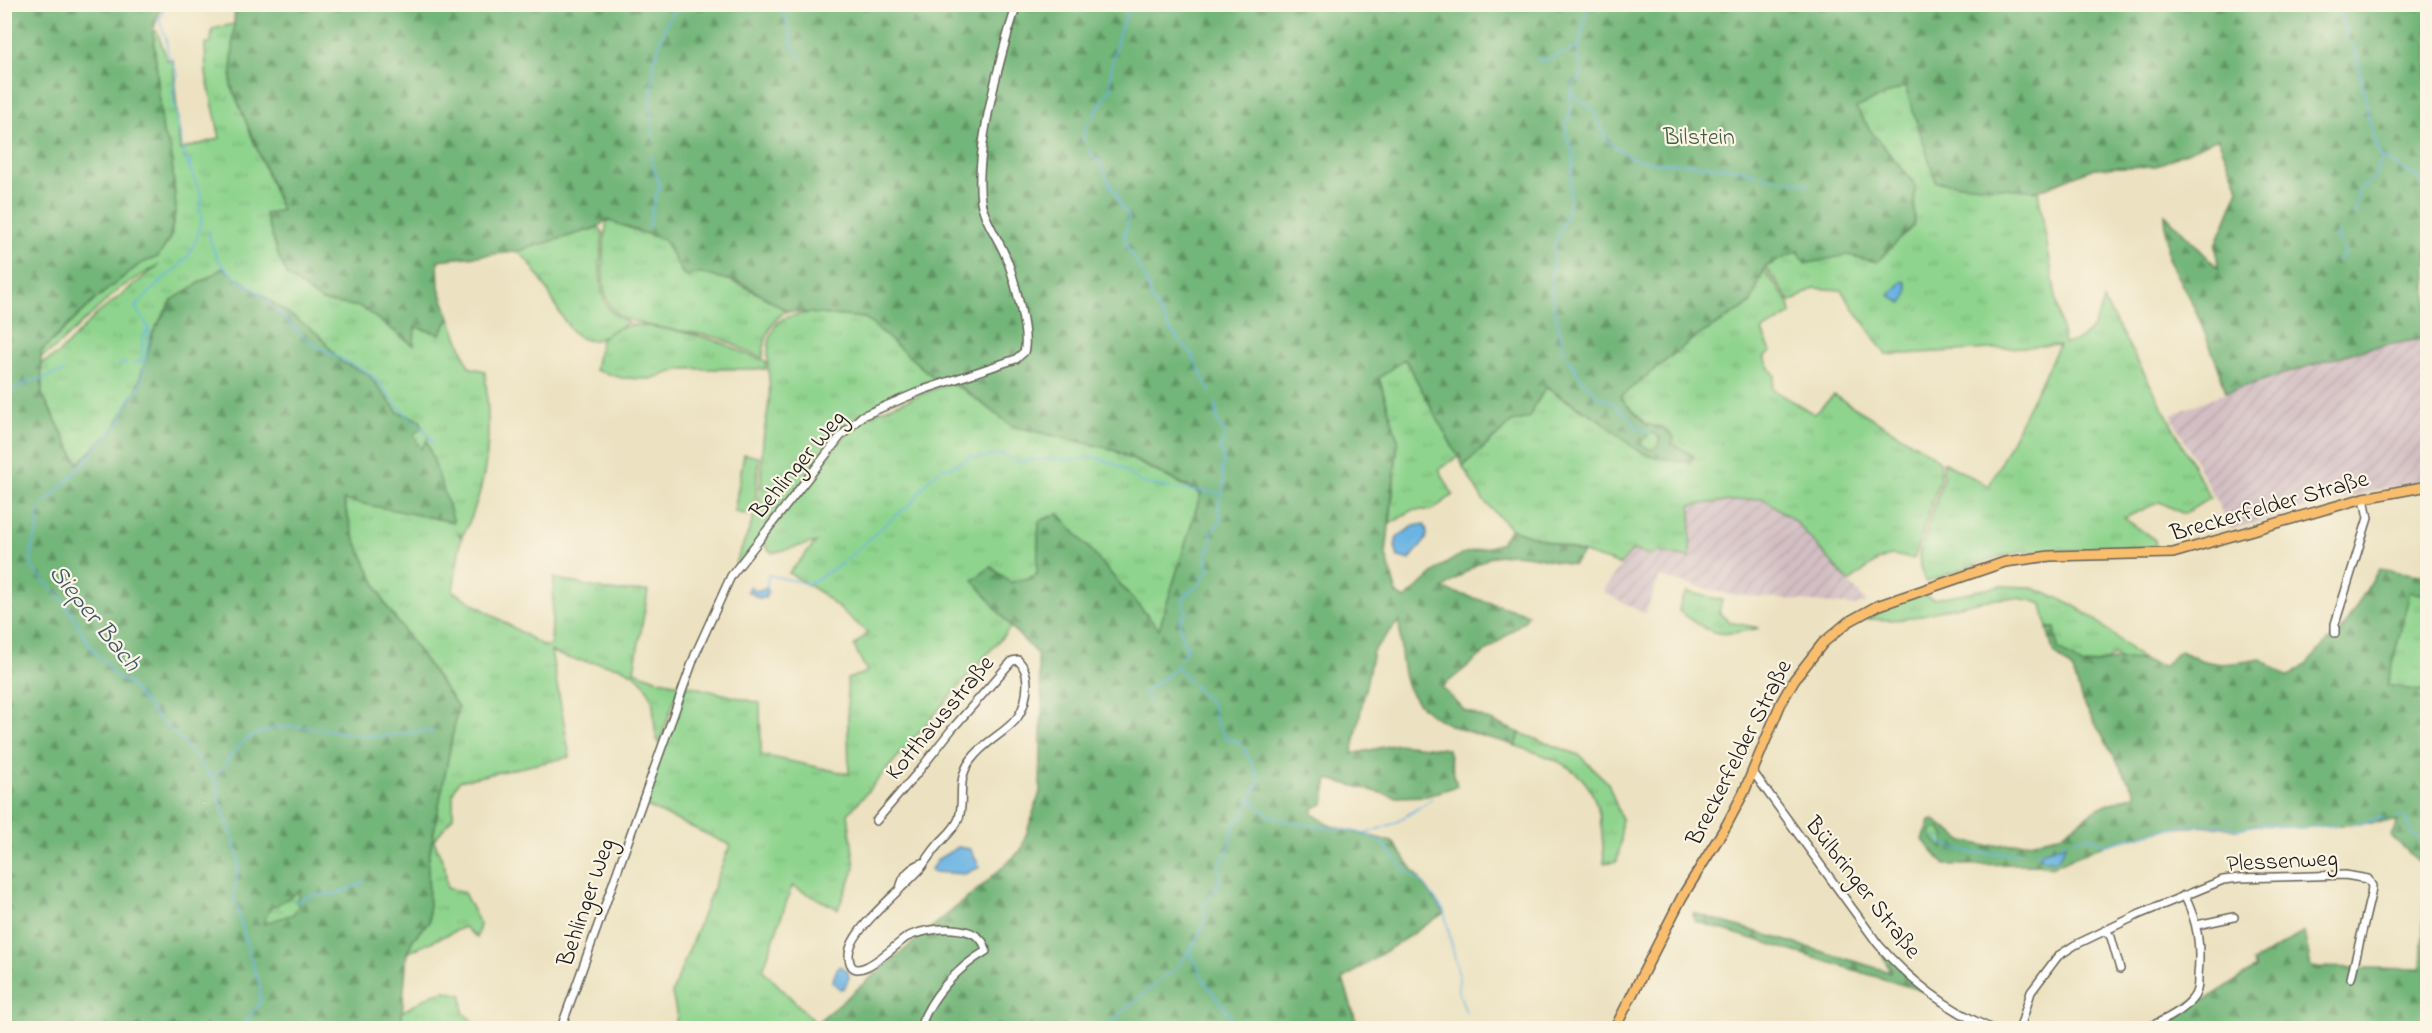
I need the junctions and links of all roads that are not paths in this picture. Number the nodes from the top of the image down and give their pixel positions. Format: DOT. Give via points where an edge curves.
graph roads {
  1 [pos="1017,4"];
  2 [pos="2427,486"];
  3 [pos="2364,498"];
  4 [pos="2335,633"];
  5 [pos="1753,772"];
  6 [pos="876,821"];
  7 [pos="2184,895"];
  8 [pos="2234,917"];
  9 [pos="2197,925"];
  10 [pos="2105,930"];
  11 [pos="2120,969"];
  12 [pos="2351,978"];
  13 [pos="561,1029"];
  14 [pos="920,1029"];
  15 [pos="1615,1029"];
  16 [pos="1990,1029"];
  17 [pos="2020,1029"];
  18 [pos="2096,1029"];
  19 [pos="2128,1029"];
  20 [pos="2146,1029"];
  1 -- 13 [label="street, Behlinger Weg" via="986,134 981,190 985,212 1015,285 1026,337 1024,352 1016,359 923,390 862,416 834,444 731,576 694,655"];
  2 -- 3 [label="main road, Breckerfelder Straße"];
  3 -- 4 [label="street" via="2368,518"];
  3 -- 5 [label="main road, Breckerfelder Straße" via="2173,553 2050,556 2005,562 1877,606 1834,633 1803,666 1781,703"];
  5 -- 15 [label="main road, Breckerfelder Straße" via="1726,826 1682,897"];
  5 -- 16 [label="street, Bülbringer Straße" via="1894,963 1938,1000"];
  6 -- 14 [label="street, Kotthausstraße" via="952,729 1012,661 1018,660 1024,666 1027,681 1018,719 971,760 960,787 960,816 955,826 925,862 905,874 900,889 862,929 850,948 849,956 861,969 907,937 948,929 965,930 979,937 986,951 970,960 936,996"];
  7 -- 9 [label="street"];
  7 -- 10 [label="street, Plessenweg"];
  7 -- 12 [label="street, Plessenweg" via="2223,880 2240,878 2365,878 2371,884 2371,894"];
  8 -- 9 [label="street"];
  9 -- 20 [label="street" via="2200,943 2194,998"];
  10 -- 11 [label="street" via="2111,937"];
  10 -- 17 [label="street, Plessenweg" via="2058,956 2045,971 2029,995"];
  18 -- 19 [label="street"];
}
